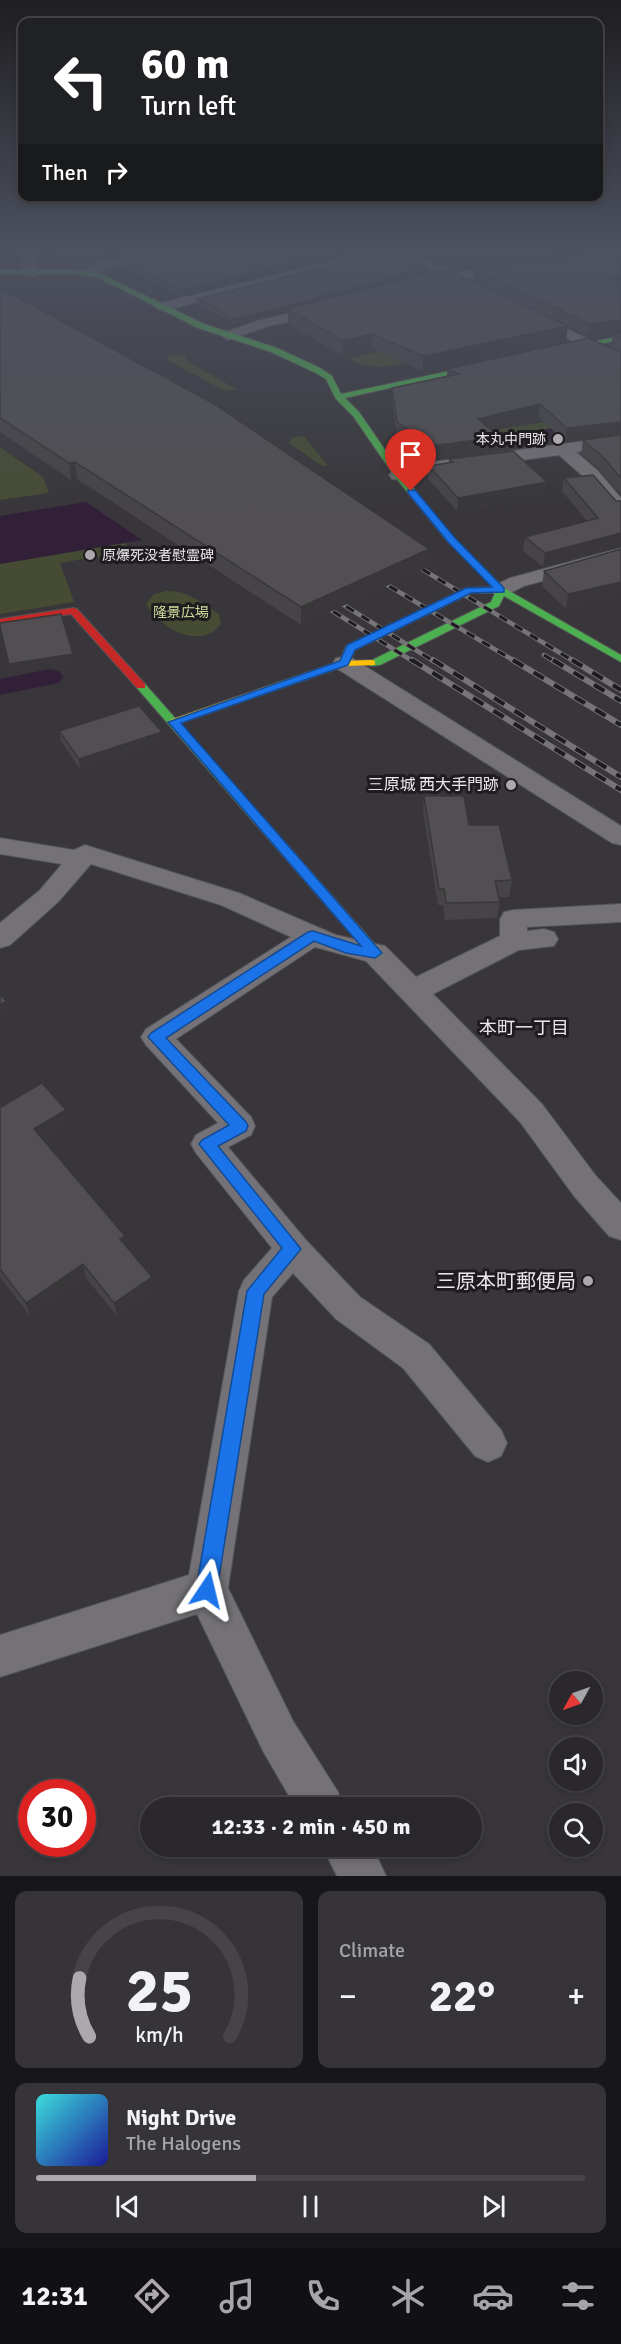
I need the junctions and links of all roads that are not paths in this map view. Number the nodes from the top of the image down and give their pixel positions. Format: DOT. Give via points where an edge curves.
graph roads {
  1 [pos="228,336"];
  2 [pos="573,336"];
  3 [pos="621,338"];
  4 [pos="588,343"];
  5 [pos="535,354"];
  6 [pos="621,360"];
  7 [pos="501,362"];
  8 [pos="339,398"];
  9 [pos="621,441"];
  10 [pos="564,450"];
  11 [pos="398,475"];
  12 [pos="621,509"];
  13 [pos="621,555"];
  14 [pos="501,590"];
  15 [pos="0,622"];
  16 [pos="621,660"];
  17 [pos="344,663"];
  18 [pos="174,722"];
  19 [pos="621,837"];
  20 [pos="0,846"];
  21 [pos="81,859"];
  22 [pos="621,913"];
  23 [pos="313,936"];
  24 [pos="0,938"];
  25 [pos="544,939"];
  26 [pos="514,941"];
  27 [pos="375,953"];
  28 [pos="413,991"];
  29 [pos="621,1226"];
  30 [pos="293,1249"];
  31 [pos="488,1443"];
  32 [pos="207,1590"];
  33 [pos="0,1656"];
  34 [pos="315,1797"];
  35 [pos="352,1857"];
  36 [pos="363,1876"];
  1 -- 8 [label="main road" via="311,367 329,378"];
  2 -- 4 [label="street"];
  3 -- 4 [label="main road"];
  4 -- 5 [label="main road"];
  4 -- 6 [label="street"];
  7 -- 8 [label="main road"];
  8 -- 11 [label="main road" via="356,414"];
  9 -- 10 [label="street"];
  10 -- 11 [label="street"];
  10 -- 12 [label="street"];
  11 -- 14 [label="main road" via="451,540"];
  13 -- 14 [label="street" via="517,582"];
  14 -- 16 [label="main road"];
  14 -- 17 [label="main road" via="495,604 376,663"];
  14 -- 17 [label="main road" via="470,590 350,648"];
  15 -- 18 [label="main road" via="73,611"];
  17 -- 18 [label="main road"];
  17 -- 19 [label="street"];
  18 -- 27 [label="main road"];
  20 -- 21 [label="street"];
  21 -- 23 [label="street" via="85,853 187,884 251,907"];
  21 -- 24 [label="street" via="49,896"];
  22 -- 26 [label="street" via="513,919"];
  23 -- 27 [label="street"];
  23 -- 30 [label="street" via="156,1037 240,1126 207,1144"];
  25 -- 26 [label="street"];
  26 -- 28 [label="street"];
  27 -- 28 [label="street"];
  28 -- 29 [label="street" via="531,1113 585,1186"];
  30 -- 31 [label="street" via="348,1308 417,1356"];
  30 -- 32 [label="street" via="256,1291"];
  32 -- 33 [label="street"];
  32 -- 34 [label="street" via="278,1736"];
  35 -- 36 [label="street"];
}
